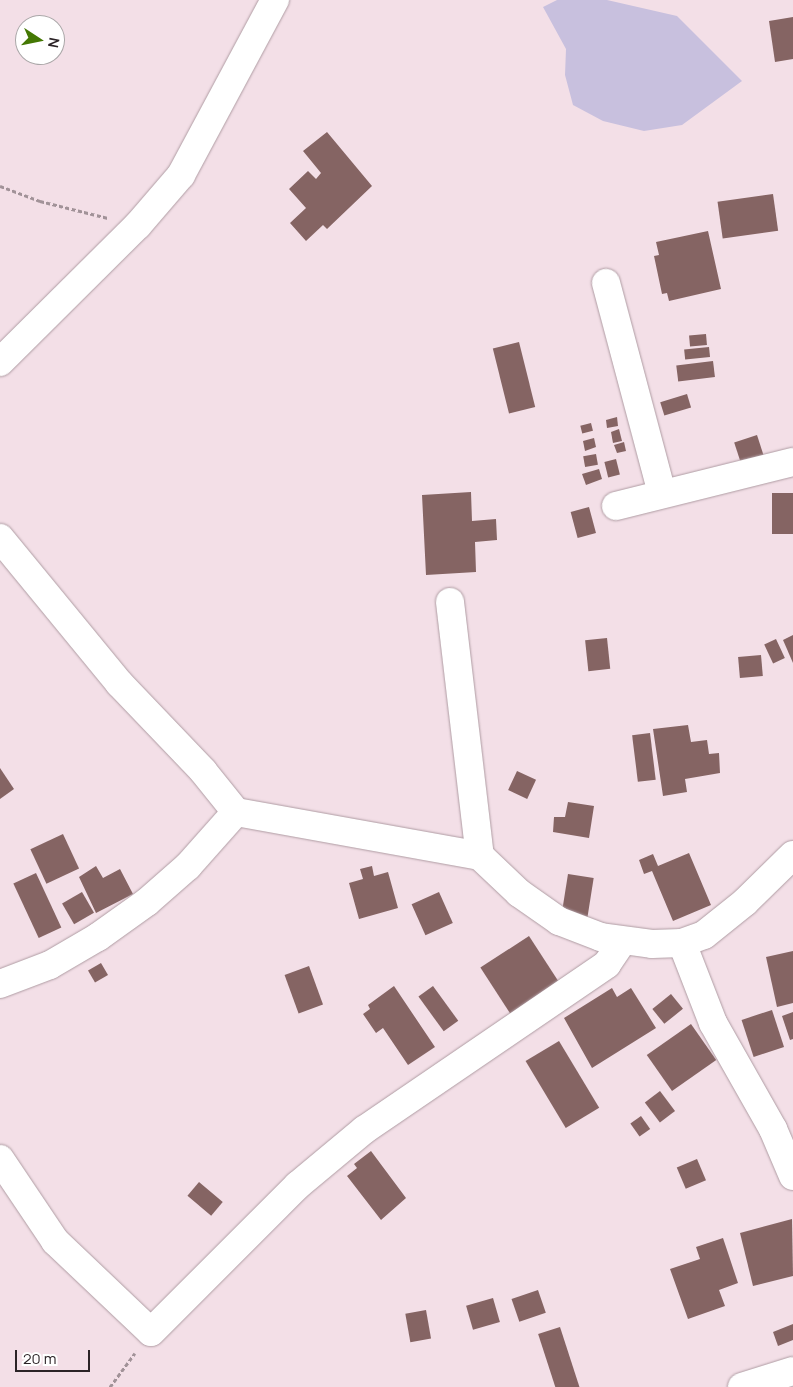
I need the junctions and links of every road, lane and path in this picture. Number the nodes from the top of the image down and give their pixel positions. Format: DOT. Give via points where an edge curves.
graph roads {
  1 [pos="275,0"];
  2 [pos="0,186"];
  3 [pos="138,225"];
  4 [pos="606,283"];
  5 [pos="0,362"];
  6 [pos="793,462"];
  7 [pos="662,494"];
  8 [pos="616,506"];
  9 [pos="0,538"];
  10 [pos="450,602"];
  11 [pos="236,812"];
  12 [pos="793,855"];
  13 [pos="480,856"];
  14 [pos="622,942"];
  15 [pos="682,943"];
  16 [pos="0,984"];
  17 [pos="0,1159"];
  18 [pos="793,1176"];
  19 [pos="151,1332"];
  20 [pos="793,1371"];
  21 [pos="110,1387"];
  22 [pos="742,1387"];
  1 -- 3 [label="street" via="181,175"];
  2 -- 3 [label="path" via="40,201"];
  3 -- 5 [label="street"];
  4 -- 7 [label="street"];
  6 -- 7 [label="street"];
  7 -- 8 [label="street"];
  9 -- 11 [label="street" via="119,683 203,771"];
  10 -- 13 [label="street"];
  11 -- 13 [label="street"];
  11 -- 16 [label="street" via="188,866 140,907 50,965"];
  12 -- 15 [label="street" via="745,902 704,935"];
  13 -- 14 [label="street" via="519,893 559,921"];
  14 -- 15 [label="street"];
  14 -- 19 [label="street" via="607,964 364,1130 327,1160"];
  15 -- 18 [label="street" via="713,1023 774,1130"];
  17 -- 19 [label="street" via="55,1241"];
  19 -- 21 [label="path"];
  20 -- 22 [label="street"];
}
